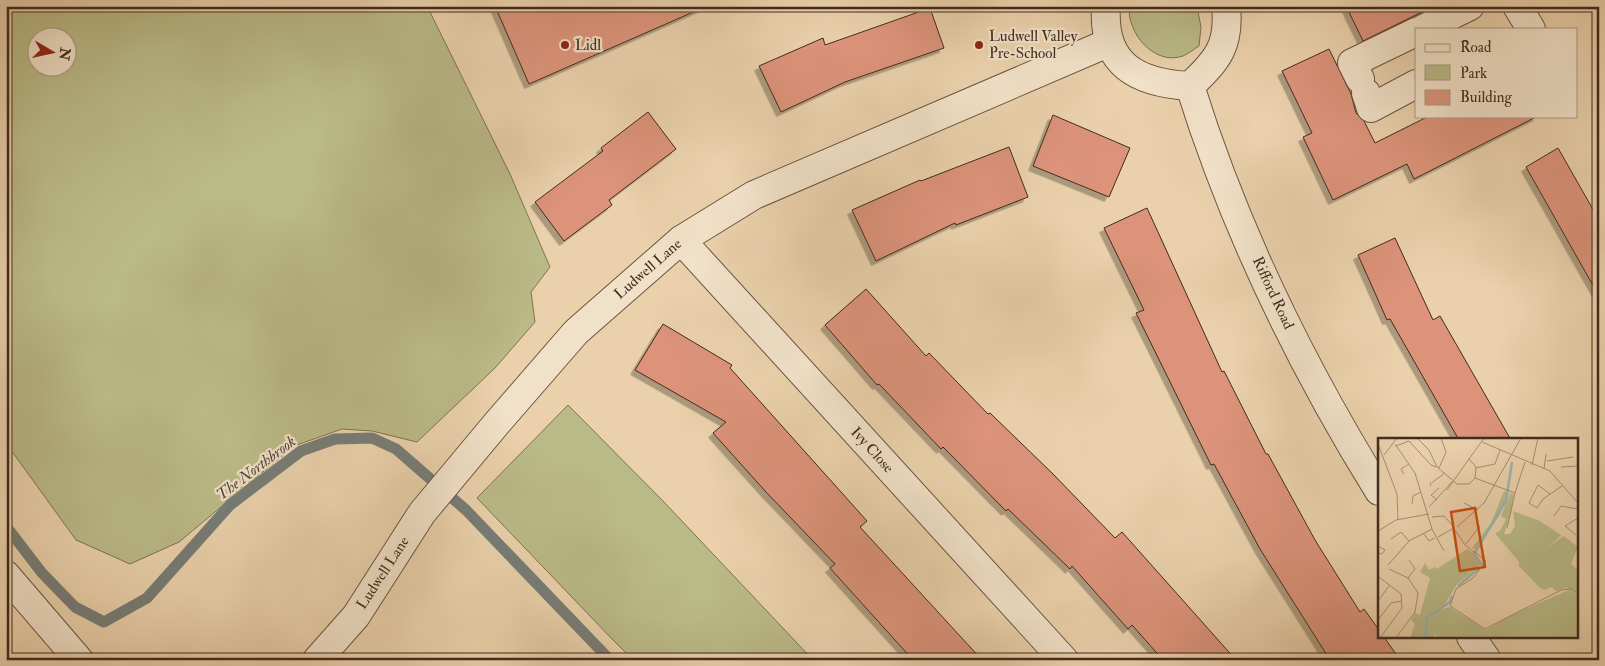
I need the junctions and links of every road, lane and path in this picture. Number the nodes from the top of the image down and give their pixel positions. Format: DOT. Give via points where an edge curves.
graph roads {
  1 [pos="1106,6"];
  2 [pos="1226,6"];
  3 [pos="1470,6"];
  4 [pos="1516,6"];
  5 [pos="1425,28"];
  6 [pos="1530,28"];
  7 [pos="1415,33"];
  8 [pos="1108,42"];
  9 [pos="1415,85"];
  10 [pos="1190,86"];
  11 [pos="681,240"];
  12 [pos="1378,489"];
  13 [pos="6,575"];
  14 [pos="1472,638"];
  15 [pos="79,660"];
  16 [pos="317,660"];
  17 [pos="1064,660"];
  18 [pos="1487,660"];
  1 -- 8 [label="street"];
  2 -- 10 [label="street" via="1225,45 1213,64"];
  3 -- 5 [label="street"];
  4 -- 6 [label="street"];
  7 -- 9 [label="street" via="1359,78 1371,108"];
  8 -- 10 [label="street" via="1118,60 1137,74 1165,84"];
  8 -- 11 [label="street, Ludwell Lane" via="754,195"];
  10 -- 12 [label="street, Rifford Road" via="1207,140 1290,330"];
  11 -- 16 [label="street, Ludwell Lane" via="576,332 422,513 356,616"];
  11 -- 17 [label="street, Ivy Close"];
  13 -- 15 [label="street"];
  14 -- 18 [label="street"];
}
